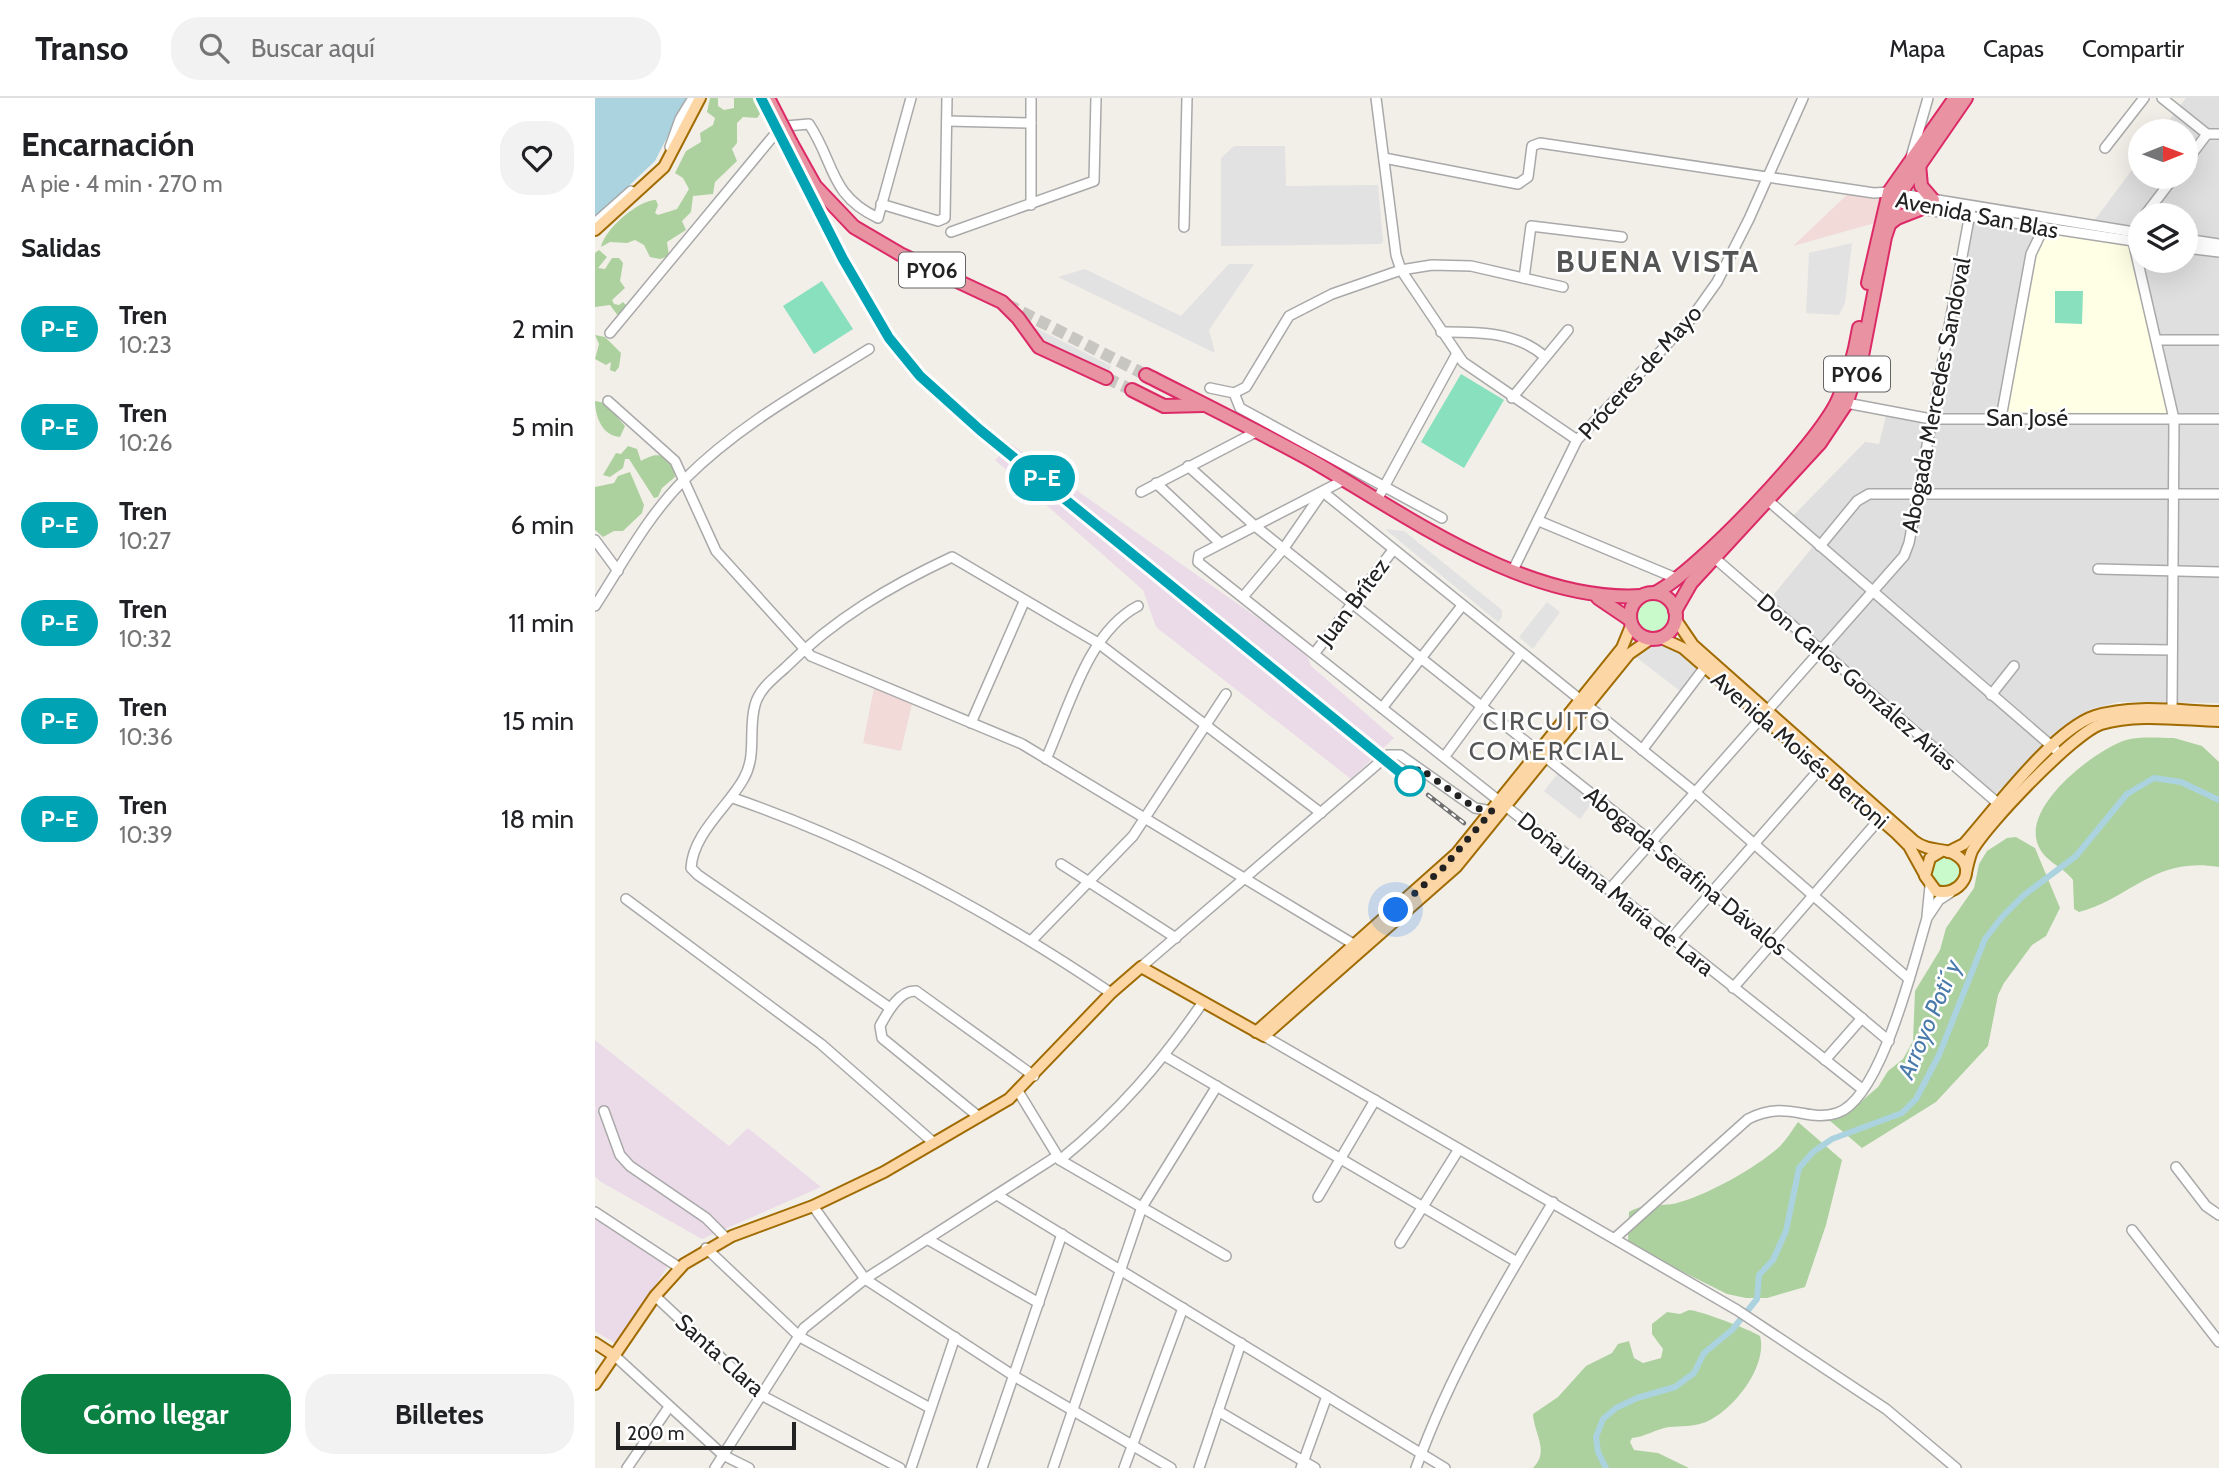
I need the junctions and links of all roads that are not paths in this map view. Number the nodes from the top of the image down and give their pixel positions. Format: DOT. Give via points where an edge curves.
graph roads {
  1 [pos="693,98"];
  2 [pos="700,98"];
  3 [pos="768,98"];
  4 [pos="911,98"];
  5 [pos="947,98"];
  6 [pos="1031,98"];
  7 [pos="1096,98"];
  8 [pos="1187,98"];
  9 [pos="1376,98"];
  10 [pos="1803,98"];
  11 [pos="1929,98"];
  12 [pos="1954,98"];
  13 [pos="1966,98"];
  14 [pos="2144,98"];
  15 [pos="2162,98"];
  16 [pos="947,121"];
  17 [pos="1031,123"];
  18 [pos="786,127"];
  19 [pos="775,134"];
  20 [pos="2207,134"];
  21 [pos="2219,134"];
  22 [pos="2198,146"];
  23 [pos="2105,148"];
  24 [pos="1384,158"];
  25 [pos="1915,161"];
  26 [pos="1769,176"];
  27 [pos="2165,189"];
  28 [pos="1893,197"];
  29 [pos="1933,200"];
  30 [pos="2153,203"];
  31 [pos="881,204"];
  32 [pos="1031,205"];
  33 [pos="1920,209"];
  34 [pos="1971,212"];
  35 [pos="2050,220"];
  36 [pos="595,223"];
  37 [pos="1889,224"];
  38 [pos="1184,227"];
  39 [pos="2043,229"];
  40 [pos="595,230"];
  41 [pos="951,232"];
  42 [pos="2128,235"];
  43 [pos="2128,236"];
  44 [pos="1622,237"];
  45 [pos="2198,241"];
  46 [pos="2219,244"];
  47 [pos="2198,249"];
  48 [pos="2219,252"];
  49 [pos="1401,270"];
  50 [pos="2143,273"];
  51 [pos="1524,278"];
  52 [pos="1563,287"];
  53 [pos="1568,330"];
  54 [pos="1441,332"];
  55 [pos="610,333"];
  56 [pos="2157,340"];
  57 [pos="2219,340"];
  58 [pos="869,349"];
  59 [pos="1456,355"];
  60 [pos="1545,357"];
  61 [pos="1146,375"];
  62 [pos="1106,378"];
  63 [pos="1210,388"];
  64 [pos="1132,390"];
  65 [pos="1234,393"];
  66 [pos="1512,398"];
  67 [pos="608,401"];
  68 [pos="1842,402"];
  69 [pos="1204,404"];
  70 [pos="2001,418"];
  71 [pos="1931,419"];
  72 [pos="2175,419"];
  73 [pos="2219,419"];
  74 [pos="1256,432"];
  75 [pos="1577,440"];
  76 [pos="1188,466"];
  77 [pos="1340,478"];
  78 [pos="685,479"];
  79 [pos="1156,484"];
  80 [pos="1385,486"];
  81 [pos="1141,492"];
  82 [pos="1323,492"];
  83 [pos="1918,492"];
  84 [pos="2174,492"];
  85 [pos="2219,494"];
  86 [pos="1378,498"];
  87 [pos="1765,498"];
  88 [pos="1441,517"];
  89 [pos="1539,521"];
  90 [pos="1255,526"];
  91 [pos="595,540"];
  92 [pos="1220,543"];
  93 [pos="1820,546"];
  94 [pos="1284,548"];
  95 [pos="1393,550"];
  96 [pos="1712,555"];
  97 [pos="2098,569"];
  98 [pos="1513,570"];
  99 [pos="618,571"];
  100 [pos="2173,572"];
  101 [pos="2219,572"];
  102 [pos="1678,579"];
  103 [pos="1873,592"];
  104 [pos="1655,593"];
  105 [pos="1592,595"];
  106 [pos="1641,596"];
  107 [pos="1243,597"];
  108 [pos="1024,602"];
  109 [pos="1353,603"];
  110 [pos="595,606"];
  111 [pos="1138,606"];
  112 [pos="1461,607"];
  113 [pos="1675,616"];
  114 [pos="1630,622"];
  115 [pos="1655,639"];
  116 [pos="1098,643"];
  117 [pos="803,649"];
  118 [pos="2098,649"];
  119 [pos="1820,650"];
  120 [pos="2172,650"];
  121 [pos="1521,653"];
  122 [pos="1314,654"];
  123 [pos="1420,658"];
  124 [pos="2014,666"];
  125 [pos="1705,667"];
  126 [pos="1226,694"];
  127 [pos="1991,695"];
  128 [pos="1584,704"];
  129 [pos="1481,706"];
  130 [pos="1382,708"];
  131 [pos="2219,712"];
  132 [pos="1765,714"];
  133 [pos="2172,715"];
  134 [pos="2219,721"];
  135 [pos="971,723"];
  136 [pos="1205,724"];
  137 [pos="2055,749"];
  138 [pos="1642,750"];
  139 [pos="1542,754"];
  140 [pos="1445,756"];
  141 [pos="1046,759"];
  142 [pos="1823,765"];
  143 [pos="1697,794"];
  144 [pos="733,798"];
  145 [pos="1504,804"];
  146 [pos="2003,808"];
  147 [pos="1492,811"];
  148 [pos="1321,813"];
  149 [pos="1882,817"];
  150 [pos="1146,818"];
  151 [pos="1652,842"];
  152 [pos="1755,845"];
  153 [pos="1944,852"];
  154 [pos="1061,864"];
  155 [pos="1966,872"];
  156 [pos="1244,879"];
  157 [pos="1928,881"];
  158 [pos="1088,882"];
  159 [pos="1609,890"];
  160 [pos="1713,892"];
  161 [pos="1949,893"];
  162 [pos="1813,897"];
  163 [pos="626,899"];
  164 [pos="1927,918"];
  165 [pos="1176,938"];
  166 [pos="1671,939"];
  167 [pos="1032,940"];
  168 [pos="1773,942"];
  169 [pos="1355,945"];
  170 [pos="1141,967"];
  171 [pos="1909,979"];
  172 [pos="1733,988"];
  173 [pos="1111,993"];
  174 [pos="1203,1002"];
  175 [pos="890,1008"];
  176 [pos="1862,1018"];
  177 [pos="1260,1034"];
  178 [pos="1889,1041"];
  179 [pos="1165,1056"];
  180 [pos="1825,1060"];
  181 [pos="1034,1076"];
  182 [pos="1217,1086"];
  183 [pos="1863,1089"];
  184 [pos="1018,1091"];
  185 [pos="1374,1100"];
  186 [pos="604,1111"];
  187 [pos="979,1117"];
  188 [pos="934,1143"];
  189 [pos="1459,1149"];
  190 [pos="1340,1159"];
  191 [pos="1060,1160"];
  192 [pos="2176,1167"];
  193 [pos="997,1195"];
  194 [pos="1318,1197"];
  195 [pos="1553,1202"];
  196 [pos="813,1206"];
  197 [pos="1423,1207"];
  198 [pos="1142,1208"];
  199 [pos="595,1212"];
  200 [pos="2219,1214"];
  201 [pos="2132,1230"];
  202 [pos="1062,1234"];
  203 [pos="726,1238"];
  204 [pos="1615,1238"];
  205 [pos="927,1239"];
  206 [pos="1400,1243"];
  207 [pos="706,1248"];
  208 [pos="1226,1256"];
  209 [pos="1517,1262"];
  210 [pos="680,1268"];
  211 [pos="1122,1270"];
  212 [pos="865,1279"];
  213 [pos="655,1296"];
  214 [pos="1039,1303"];
  215 [pos="1183,1308"];
  216 [pos="800,1336"];
  217 [pos="955,1337"];
  218 [pos="2219,1342"];
  219 [pos="595,1343"];
  220 [pos="1241,1343"];
  221 [pos="615,1356"];
  222 [pos="1014,1376"];
  223 [pos="595,1384"];
  224 [pos="761,1395"];
  225 [pos="1327,1396"];
  226 [pos="669,1408"];
  227 [pos="930,1408"];
  228 [pos="1073,1409"];
  229 [pos="1218,1412"];
  230 [pos="1132,1445"];
  231 [pos="1421,1454"];
  232 [pos="723,1455"];
  233 [pos="1302,1465"];
  234 [pos="627,1468"];
  235 [pos="715,1468"];
  236 [pos="749,1468"];
  237 [pos="899,1468"];
  238 [pos="911,1468"];
  239 [pos="982,1468"];
  240 [pos="1053,1468"];
  241 [pos="1124,1468"];
  242 [pos="1171,1468"];
  243 [pos="1199,1468"];
  244 [pos="1315,1468"];
  245 [pos="1416,1468"];
  246 [pos="1445,1468"];
  247 [pos="1956,1468"];
  1 -- 36 [label="street" via="663,159"];
  2 -- 40 [label="main road" via="664,167"];
  3 -- 62 [label="highway, PY06, bridge" via="815,186 854,227 1006,307 1039,347"];
  4 -- 31 [label="street"];
  5 -- 16 [label="street"];
  6 -- 17 [label="street"];
  7 -- 32 [label="street" via="1094,181"];
  8 -- 38 [label="street"];
  9 -- 24 [label="street"];
  10 -- 26 [label="street, Próceres de Mayo"];
  11 -- 25 [label="street"];
  12 -- 25 [label="highway, PY06"];
  13 -- 25 [label="highway, PY06"];
  14 -- 23 [label="street"];
  15 -- 20 [label="street"];
  16 -- 17 [label="street"];
  16 -- 31 [label="street" via="945,218"];
  17 -- 32 [label="street"];
  18 -- 31 [label="street" via="809,124 835,182 860,210 878,218"];
  19 -- 55 [label="street"];
  20 -- 21 [label="street"];
  20 -- 22 [label="street"];
  24 -- 26 [label="street, Avenida San Blas" via="1518,184 1528,177 1532,146 1540,143"];
  24 -- 49 [label="street"];
  25 -- 28 [label="highway, PY06"];
  25 -- 29 [label="highway" via="1921,186"];
  26 -- 28 [label="street, Avenida San Blas"];
  26 -- 75 [label="street, Próceres de Mayo" via="1701,307"];
  27 -- 30 [label="street"];
  28 -- 29 [label="street, Avenida San Blas"];
  28 -- 33 [label="street, Avenida San Blas"];
  28 -- 37 [label="highway, PY06"];
  28 -- 68 [label="highway, PY06"];
  29 -- 34 [label="street, Avenida San Blas"];
  32 -- 41 [label="street"];
  33 -- 34 [label="street, Avenida San Blas"];
  33 -- 37 [label="highway"];
  34 -- 35 [label="street, Avenida San Blas"];
  34 -- 39 [label="street, Avenida San Blas"];
  34 -- 71 [label="street, Abogada Mercedes Sandoval"];
  35 -- 39 [label="street"];
  35 -- 42 [label="street, Avenida San Blas"];
  37 -- 68 [label="highway, PY06" via="1862,356"];
  39 -- 43 [label="street, Avenida San Blas"];
  39 -- 70 [label="street" via="2031,254"];
  44 -- 51 [label="street" via="1531,226"];
  45 -- 46 [label="street"];
  47 -- 48 [label="street"];
  49 -- 51 [label="street" via="1453,265"];
  49 -- 54 [label="street"];
  49 -- 65 [label="street" via="1289,316 1246,387"];
  50 -- 56 [label="street"];
  51 -- 52 [label="street"];
  53 -- 60 [label="street"];
  54 -- 59 [label="street"];
  54 -- 60 [label="street" via="1494,334"];
  56 -- 57 [label="street"];
  56 -- 72 [label="street"];
  58 -- 78 [label="street" via="737,432"];
  59 -- 66 [label="street"];
  59 -- 80 [label="street"];
  60 -- 66 [label="street"];
  61 -- 69 [label="highway, PY06"];
  63 -- 65 [label="street"];
  64 -- 69 [label="highway" via="1164,406"];
  65 -- 80 [label="street" via="1240,408"];
  66 -- 75 [label="street"];
  67 -- 78 [label="street" via="675,461"];
  68 -- 71 [label="street, San José"];
  68 -- 87 [label="highway, PY06"];
  69 -- 74 [label="highway, PY06"];
  70 -- 71 [label="street, San José"];
  70 -- 72 [label="street, San José"];
  71 -- 83 [label="street, Abogada Mercedes Sandoval"];
  72 -- 73 [label="street, San José"];
  72 -- 84 [label="street"];
  74 -- 76 [label="street"];
  74 -- 77 [label="highway, PY06"];
  75 -- 89 [label="street, Próceres de Mayo"];
  76 -- 79 [label="street"];
  76 -- 90 [label="street, Abogada Serafina Dávalos"];
  77 -- 82 [label="street"];
  77 -- 86 [label="highway, PY06"];
  78 -- 99 [label="street" via="657,511"];
  78 -- 117 [label="street" via="716,551"];
  79 -- 81 [label="street"];
  79 -- 92 [label="street"];
  80 -- 86 [label="street"];
  80 -- 88 [label="street"];
  82 -- 90 [label="street"];
  82 -- 94 [label="street"];
  82 -- 95 [label="street"];
  83 -- 84 [label="street"];
  83 -- 93 [label="street" via="1863,497"];
  83 -- 103 [label="street, Abogada Mercedes Sandoval" via="1907,550"];
  84 -- 85 [label="street"];
  84 -- 100 [label="street"];
  86 -- 98 [label="highway, PY06"];
  87 -- 93 [label="street"];
  87 -- 96 [label="highway, PY06"];
  89 -- 98 [label="street, Próceres de Mayo"];
  89 -- 102 [label="street"];
  90 -- 92 [label="street"];
  90 -- 94 [label="street, Abogada Serafina Dávalos"];
  91 -- 99 [label="street"];
  92 -- 107 [label="street, Doña Juana María de Lara" via="1199,555 1199,564"];
  93 -- 103 [label="street"];
  94 -- 107 [label="street"];
  94 -- 109 [label="street, Abogada Serafina Dávalos"];
  95 -- 109 [label="street, Juan Brítez"];
  95 -- 112 [label="street"];
  96 -- 102 [label="highway, PY06"];
  96 -- 113 [label="highway, PY06" via="1687,589"];
  96 -- 119 [label="street, Don Carlos González Arias"];
  97 -- 100 [label="street"];
  98 -- 105 [label="highway, PY06"];
  99 -- 110 [label="street"];
  100 -- 101 [label="street"];
  100 -- 120 [label="street"];
  102 -- 104 [label="highway, PY06"];
  103 -- 119 [label="street, Abogada Mercedes Sandoval"];
  103 -- 127 [label="street"];
  104 -- 106 [label="highway, PY06"];
  104 -- 113 [label="highway" via="1667,598"];
  105 -- 106 [label="highway, PY06"];
  105 -- 114 [label="highway, PY06"];
  106 -- 114 [label="highway" via="1631,607"];
  107 -- 122 [label="street, Doña Juana María de Lara"];
  108 -- 116 [label="street"];
  108 -- 117 [label="street" via="953,557 891,586"];
  108 -- 135 [label="street"];
  109 -- 122 [label="street, Juan Brítez"];
  109 -- 123 [label="street, Abogada Serafina Dávalos"];
  111 -- 116 [label="street" via="1117,620"];
  112 -- 121 [label="street"];
  112 -- 123 [label="street"];
  113 -- 115 [label="highway, PY06" via="1671,631"];
  113 -- 132 [label="main road, Avenida Moisés Bertoni" via="1693,645"];
  114 -- 115 [label="highway, PY06" via="1637,634"];
  114 -- 128 [label="main road" via="1622,648"];
  115 -- 125 [label="main road, Avenida Moisés Bertoni" via="1677,644"];
  115 -- 128 [label="main road" via="1629,654"];
  116 -- 136 [label="street"];
  116 -- 141 [label="street"];
  117 -- 135 [label="street"];
  117 -- 144 [label="street" via="763,689 755,704 748,771"];
  118 -- 120 [label="street"];
  119 -- 132 [label="street, Abogada Mercedes Sandoval"];
  119 -- 146 [label="street, Don Carlos González Arias"];
  120 -- 133 [label="street"];
  121 -- 128 [label="street"];
  121 -- 129 [label="street"];
  122 -- 130 [label="street, Doña Juana María de Lara"];
  123 -- 129 [label="street, Abogada Serafina Dávalos"];
  123 -- 130 [label="street"];
  124 -- 127 [label="street"];
  125 -- 132 [label="main road, Avenida Moisés Bertoni"];
  125 -- 138 [label="street"];
  126 -- 136 [label="street"];
  127 -- 137 [label="street"];
  128 -- 138 [label="street"];
  128 -- 139 [label="main road"];
  129 -- 139 [label="street, Abogada Serafina Dávalos"];
  129 -- 140 [label="street"];
  130 -- 140 [label="street, Doña Juana María de Lara"];
  131 -- 133 [label="main road"];
  132 -- 142 [label="main road, Avenida Moisés Bertoni"];
  132 -- 143 [label="street, Abogada Mercedes Sandoval"];
  133 -- 134 [label="main road"];
  133 -- 137 [label="main road" via="2103,723"];
  135 -- 141 [label="street"];
  136 -- 148 [label="street"];
  136 -- 150 [label="street"];
  137 -- 146 [label="main road"];
  138 -- 143 [label="street"];
  139 -- 145 [label="main road"];
  139 -- 151 [label="street, Abogada Serafina Dávalos"];
  140 -- 145 [label="street, Doña Juana María de Lara"];
  141 -- 150 [label="street"];
  142 -- 149 [label="main road, Avenida Moisés Bertoni"];
  142 -- 152 [label="street"];
  143 -- 151 [label="street, Abogada Mercedes Sandoval"];
  143 -- 152 [label="street"];
  144 -- 167 [label="street" via="865,852"];
  144 -- 175 [label="street" via="717,813 692,856 691,868"];
  145 -- 147 [label="main road"];
  145 -- 159 [label="street, Doña Juana María de Lara"];
  145 -- 177 [label="main road" via="1446,876"];
  146 -- 153 [label="main road" via="1964,844"];
  146 -- 155 [label="main road" via="1973,850"];
  147 -- 148 [label="street" via="1475,808 1394,754"];
  147 -- 169 [label="main road" via="1443,868"];
  148 -- 156 [label="street"];
  149 -- 153 [label="main road, Avenida Moisés Bertoni" via="1919,844"];
  149 -- 157 [label="main road, Avenida Moisés Bertoni" via="1909,846"];
  149 -- 162 [label="street"];
  150 -- 156 [label="street"];
  150 -- 158 [label="street"];
  151 -- 159 [label="street, Abogada Mercedes Sandoval"];
  151 -- 160 [label="street, Abogada Serafina Dávalos"];
  152 -- 160 [label="street"];
  152 -- 162 [label="street"];
  153 -- 155 [label="main road, Avenida Moisés Bertoni" via="1958,856"];
  153 -- 157 [label="main road" via="1930,858"];
  154 -- 158 [label="street"];
  155 -- 161 [label="main road" via="1960,887"];
  156 -- 165 [label="street"];
  156 -- 169 [label="street"];
  157 -- 161 [label="main road"];
  157 -- 164 [label="street"];
  158 -- 165 [label="street"];
  158 -- 167 [label="street"];
  159 -- 166 [label="street, Doña Juana María de Lara"];
  160 -- 166 [label="street"];
  160 -- 168 [label="street, Abogada Serafina Dávalos"];
  161 -- 164 [label="street"];
  162 -- 168 [label="street"];
  162 -- 171 [label="street"];
  163 -- 188 [label="street" via="821,1045"];
  164 -- 171 [label="street"];
  165 -- 170 [label="street"];
  166 -- 172 [label="street, Doña Juana María de Lara"];
  167 -- 173 [label="street"];
  168 -- 172 [label="street"];
  168 -- 176 [label="street, Abogada Serafina Dávalos"];
  169 -- 177 [label="main road"];
  170 -- 173 [label="main road"];
  170 -- 174 [label="main road"];
  171 -- 178 [label="street"];
  172 -- 180 [label="street, Doña Juana María de Lara"];
  173 -- 181 [label="main road"];
  174 -- 177 [label="main road"];
  174 -- 179 [label="street"];
  175 -- 181 [label="street" via="910,990 916,991"];
  175 -- 187 [label="street" via="880,1026 882,1038"];
  176 -- 178 [label="street, Abogada Serafina Dávalos"];
  176 -- 180 [label="street"];
  177 -- 185 [label="street"];
  178 -- 183 [label="street"];
  179 -- 182 [label="street"];
  179 -- 191 [label="street" via="1105,1124"];
  180 -- 183 [label="street, Doña Juana María de Lara"];
  181 -- 184 [label="main road"];
  182 -- 190 [label="street"];
  182 -- 198 [label="street"];
  183 -- 204 [label="street" via="1846,1110 1829,1116 1773,1109 1748,1119"];
  184 -- 187 [label="main road"];
  184 -- 191 [label="street"];
  185 -- 189 [label="street"];
  185 -- 190 [label="street"];
  186 -- 203 [label="street" via="620,1155 630,1166 706,1218"];
  187 -- 188 [label="main road"];
  188 -- 196 [label="main road"];
  189 -- 195 [label="street"];
  189 -- 197 [label="street"];
  190 -- 194 [label="street"];
  190 -- 197 [label="street"];
  191 -- 193 [label="street" via="1057,1156"];
  191 -- 198 [label="street"];
  192 -- 200 [label="street" via="2206,1206"];
  193 -- 202 [label="street"];
  193 -- 205 [label="street"];
  195 -- 204 [label="street"];
  195 -- 209 [label="street"];
  196 -- 203 [label="main road"];
  196 -- 212 [label="street"];
  197 -- 206 [label="street"];
  197 -- 209 [label="street"];
  198 -- 208 [label="street"];
  198 -- 211 [label="street"];
  199 -- 210 [label="street"];
  201 -- 218 [label="street"];
  202 -- 211 [label="street"];
  202 -- 214 [label="street"];
  203 -- 207 [label="main road"];
  204 -- 247 [label="street" via="1737,1310 1886,1409"];
  205 -- 212 [label="street"];
  205 -- 214 [label="street"];
  207 -- 210 [label="main road"];
  207 -- 216 [label="street"];
  209 -- 231 [label="street" via="1475,1332"];
  210 -- 213 [label="main road"];
  211 -- 215 [label="street"];
  211 -- 228 [label="street"];
  212 -- 216 [label="street"];
  212 -- 217 [label="street"];
  213 -- 221 [label="main road"];
  213 -- 224 [label="street, Santa Clara"];
  214 -- 222 [label="street"];
  215 -- 220 [label="street"];
  215 -- 230 [label="street"];
  216 -- 224 [label="street"];
  216 -- 227 [label="street"];
  217 -- 222 [label="street"];
  217 -- 227 [label="street"];
  219 -- 221 [label="main road"];
  220 -- 225 [label="street"];
  220 -- 229 [label="street"];
  221 -- 223 [label="main road"];
  221 -- 226 [label="street"];
  222 -- 228 [label="street"];
  222 -- 239 [label="street"];
  224 -- 232 [label="street"];
  224 -- 237 [label="street, Santa Clara"];
  225 -- 231 [label="street"];
  225 -- 233 [label="street"];
  226 -- 232 [label="street"];
  226 -- 234 [label="street"];
  227 -- 238 [label="street"];
  228 -- 230 [label="street"];
  228 -- 240 [label="street"];
  229 -- 233 [label="street"];
  229 -- 243 [label="street"];
  230 -- 241 [label="street"];
  230 -- 242 [label="street"];
  231 -- 245 [label="street"];
  231 -- 246 [label="street"];
  232 -- 235 [label="street"];
  232 -- 236 [label="street"];
  233 -- 244 [label="street"];
}
